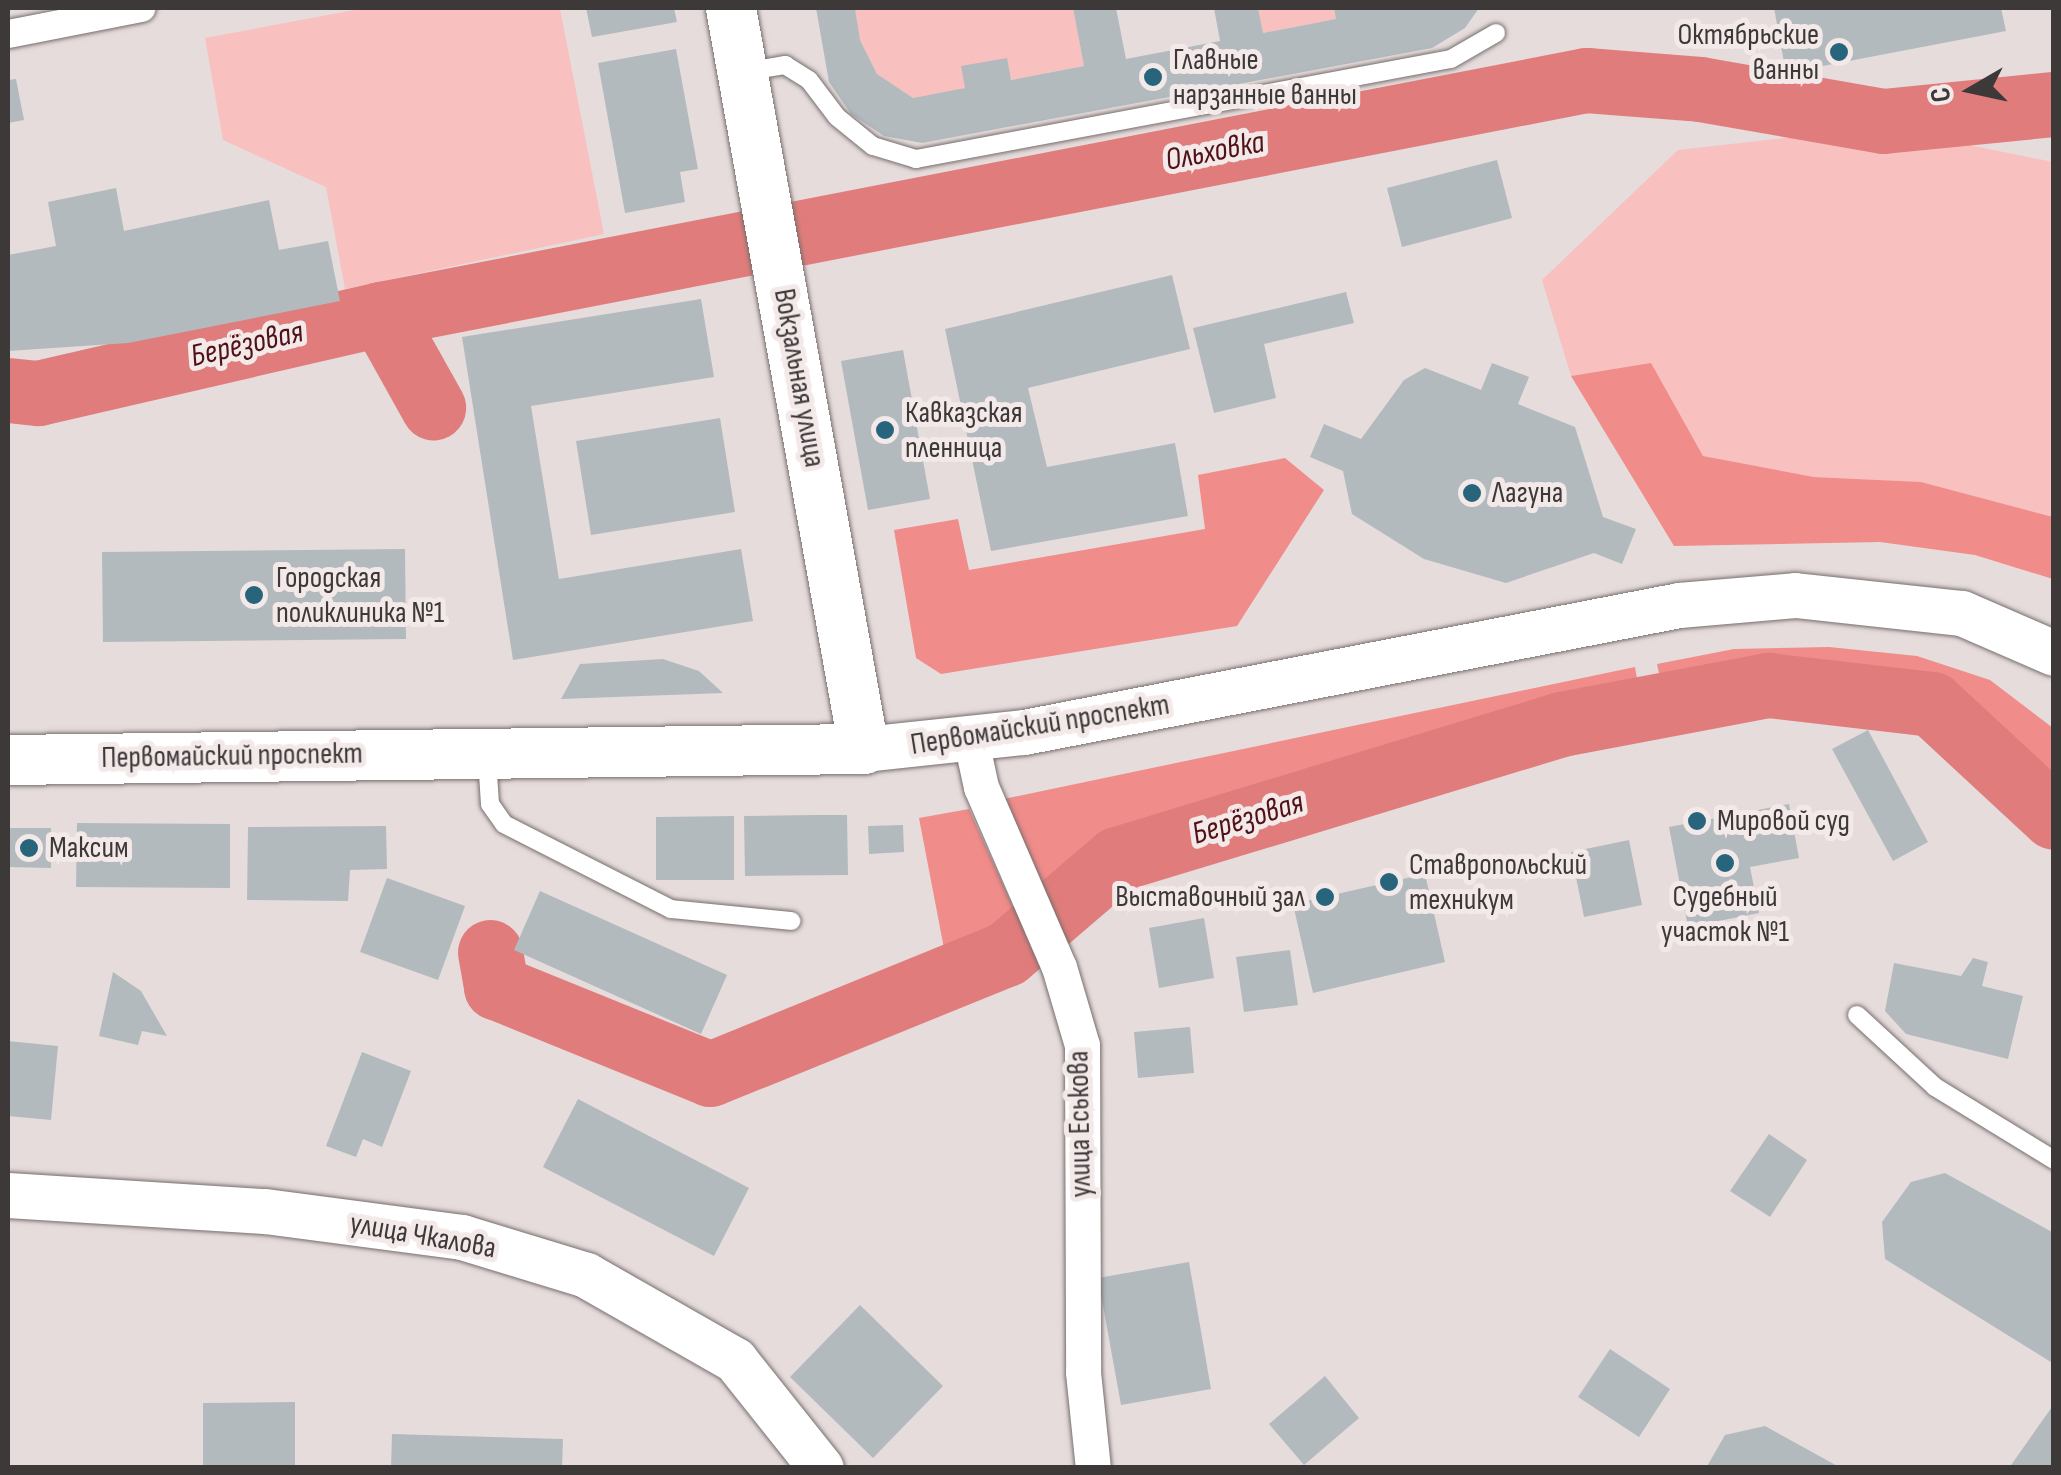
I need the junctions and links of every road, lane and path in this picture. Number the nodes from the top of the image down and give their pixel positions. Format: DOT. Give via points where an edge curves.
graph roads {
  1 [pos="142,8"];
  2 [pos="731,8"];
  3 [pos="1496,33"];
  4 [pos="8,34"];
  5 [pos="743,72"];
  6 [pos="2054,653"];
  7 [pos="971,741"];
  8 [pos="864,749"];
  9 [pos="487,753"];
  10 [pos="8,760"];
  11 [pos="790,920"];
  12 [pos="1858,1015"];
  13 [pos="2054,1160"];
  14 [pos="8,1194"];
  15 [pos="822,1468"];
  16 [pos="1093,1468"];
  1 -- 4 [label="street"];
  2 -- 5 [label="main road, Вокзальная улица"];
  3 -- 5 [label="lane" via="1451,59 916,160 873,146 785,64"];
  5 -- 8 [label="main road, Вокзальная улица"];
  6 -- 7 [label="street, Первомайский проспект" via="1962,613 1884,600 1775,596 1679,605"];
  7 -- 8 [label="street, Первомайский проспект"];
  7 -- 16 [label="street, улица Еськова" via="981,787 1059,967 1082,1046 1083,1372"];
  8 -- 9 [label="main road, Первомайский проспект"];
  9 -- 10 [label="main road, Первомайский проспект"];
  9 -- 11 [label="lane" via="490,804 504,824 671,909"];
  12 -- 13 [label="lane" via="1935,1086"];
  14 -- 15 [label="street, улица Чкалова" via="265,1211 462,1237 586,1275 735,1360"];
}
